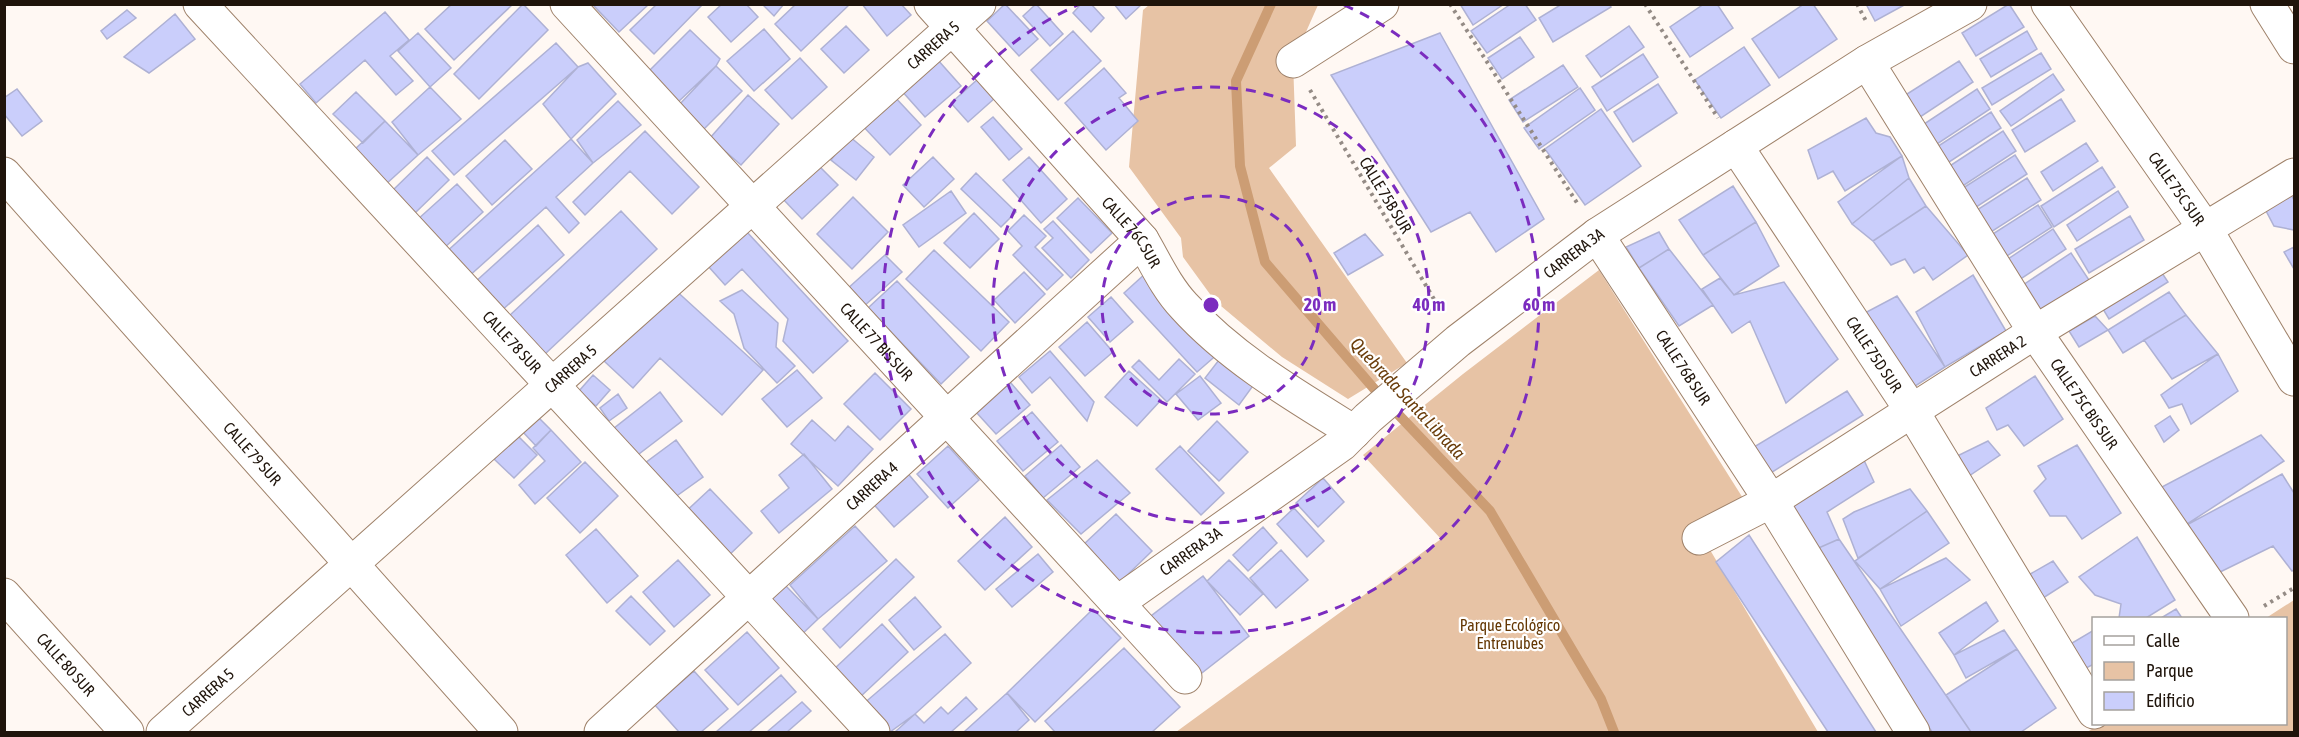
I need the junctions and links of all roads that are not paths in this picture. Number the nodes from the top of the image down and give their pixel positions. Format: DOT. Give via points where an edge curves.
graph roads {
  1 [pos="200,4"];
  2 [pos="567,4"];
  3 [pos="979,4"];
  4 [pos="1382,4"];
  5 [pos="1970,4"];
  6 [pos="2048,4"];
  7 [pos="2266,4"];
  8 [pos="942,16"];
  9 [pos="2294,47"];
  10 [pos="1293,61"];
  11 [pos="1867,62"];
  12 [pos="1736,146"];
  13 [pos="4,174"];
  14 [pos="2295,175"];
  15 [pos="753,206"];
  16 [pos="2206,230"];
  17 [pos="1598,235"];
  18 [pos="1142,240"];
  19 [pos="2035,332"];
  20 [pos="2295,379"];
  21 [pos="552,385"];
  22 [pos="1912,411"];
  23 [pos="947,418"];
  24 [pos="1361,425"];
  25 [pos="1771,501"];
  26 [pos="1700,538"];
  27 [pos="352,564"];
  28 [pos="4,595"];
  29 [pos="749,598"];
  30 [pos="1117,603"];
  31 [pos="2243,615"];
  32 [pos="1185,677"];
  33 [pos="2092,709"];
  34 [pos="127,732"];
  35 [pos="163,732"];
  36 [pos="501,732"];
  37 [pos="601,732"];
  38 [pos="873,732"];
  39 [pos="1913,732"];
  1 -- 21 [label="street, CALLE 78 SUR"];
  2 -- 15 [label="street, CALLE 77 BIS SUR"];
  3 -- 8 [label="street, CARRERA 5"];
  4 -- 10 [label="street"];
  5 -- 11 [label="street, CARRERA 3A"];
  6 -- 16 [label="street, CALLE 75C SUR"];
  7 -- 9 [label="street"];
  8 -- 15 [label="street, CARRERA 5"];
  8 -- 18 [label="street, CALLE 76C SUR"];
  11 -- 12 [label="street, CARRERA 3A"];
  11 -- 19 [label="street, CALLE 75C BIS SUR"];
  12 -- 17 [label="street, CARRERA 3A"];
  12 -- 22 [label="street, CALLE 75D SUR"];
  13 -- 27 [label="street, CALLE 79 SUR"];
  14 -- 16 [label="street, CARRERA 2"];
  15 -- 21 [label="street, CARRERA 5"];
  15 -- 23 [label="street, CALLE 77 BIS SUR"];
  16 -- 19 [label="street, CARRERA 2"];
  16 -- 20 [label="street, CALLE 75C SUR"];
  17 -- 24 [label="street, CARRERA 3A" via="1458,341"];
  17 -- 25 [label="street, CALLE 76B SUR"];
  18 -- 23 [label="street, CARRERA 4"];
  18 -- 24 [label="street, CALLE 76C SUR" via="1182,305 1209,331 1287,391"];
  19 -- 22 [label="street, CARRERA 2"];
  19 -- 31 [label="street, CALLE 75C BIS SUR"];
  21 -- 27 [label="street, CARRERA 5"];
  21 -- 29 [label="street, CALLE 78 SUR"];
  22 -- 25 [label="street, CARRERA 2"];
  22 -- 33 [label="street, CALLE 75D SUR"];
  23 -- 29 [label="street, CARRERA 4"];
  23 -- 30 [label="street, CALLE 77 BIS SUR"];
  24 -- 30 [label="street, CARRERA 3A" via="1342,444"];
  25 -- 26 [label="street, CARRERA 2"];
  25 -- 39 [label="street, CALLE 76B SUR"];
  27 -- 35 [label="street, CARRERA 5"];
  27 -- 36 [label="street, CALLE 79 SUR"];
  28 -- 34 [label="street, CALLE 80 SUR"];
  29 -- 37 [label="street, CARRERA 4"];
  29 -- 38 [label="street, CALLE 78 SUR"];
  30 -- 32 [label="street, CALLE 77 BIS SUR"];
}
